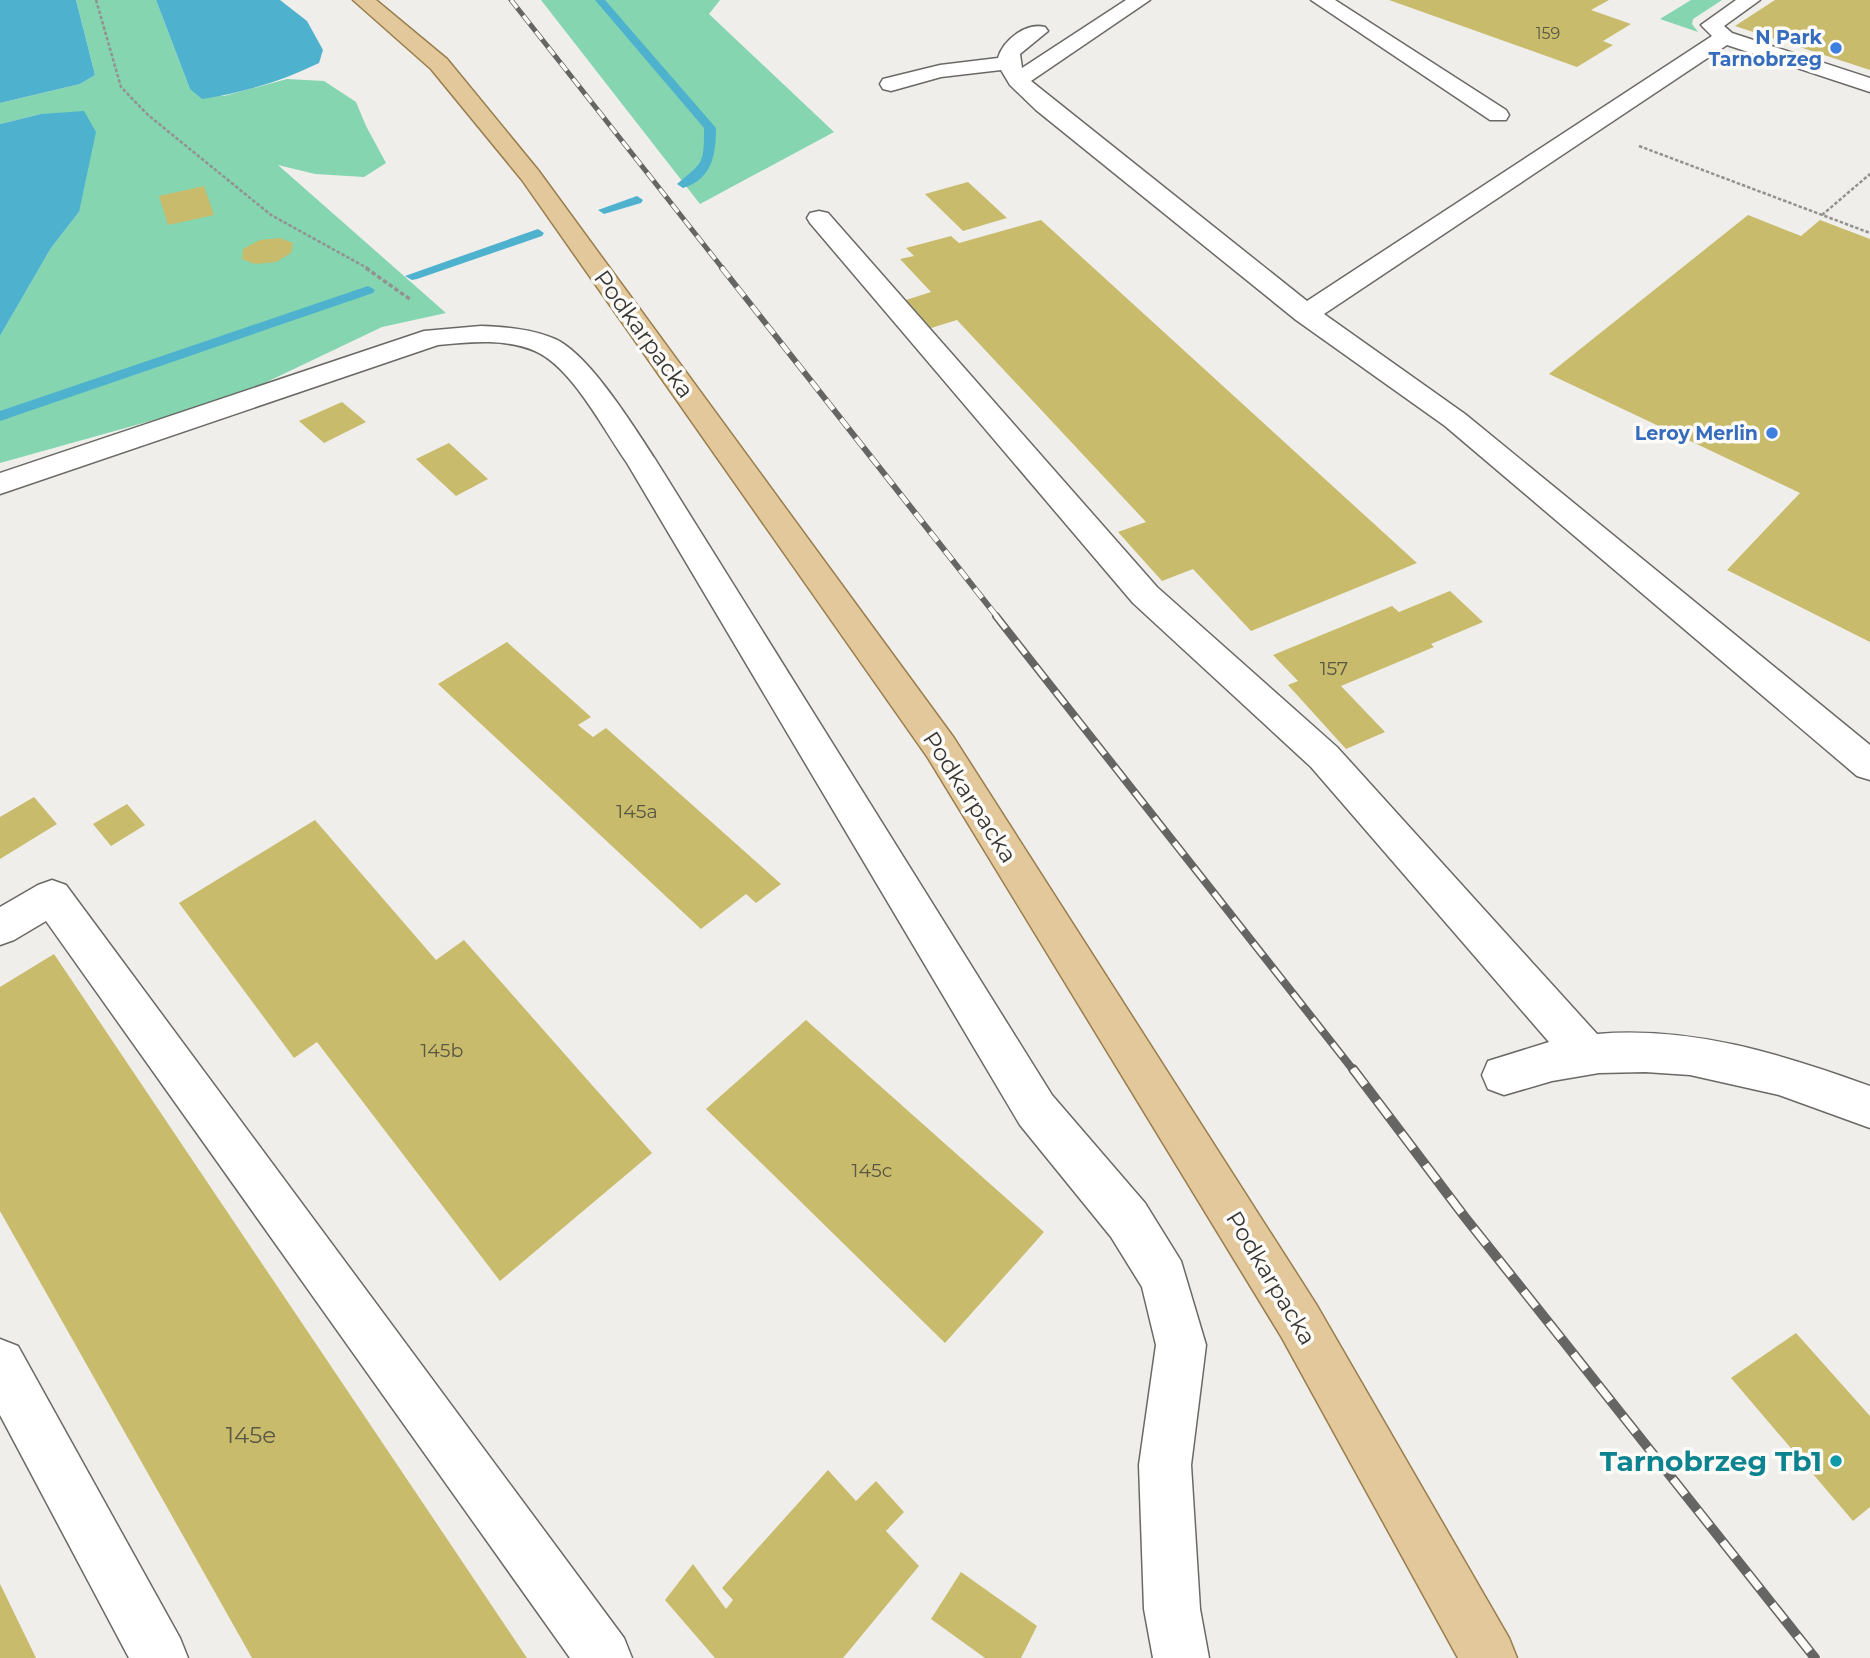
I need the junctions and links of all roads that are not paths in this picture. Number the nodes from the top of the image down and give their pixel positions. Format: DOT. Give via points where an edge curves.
graph roads {
  1 [pos="363,0"];
  2 [pos="1140,0"];
  3 [pos="1321,0"];
  4 [pos="1750,0"];
  5 [pos="1038,32"];
  6 [pos="1725,37"];
  7 [pos="1013,71"];
  8 [pos="891,84"];
  9 [pos="1870,85"];
  10 [pos="1498,115"];
  11 [pos="819,218"];
  12 [pos="1306,314"];
  13 [pos="0,484"];
  14 [pos="1870,766"];
  15 [pos="0,928"];
  16 [pos="1587,1054"];
  17 [pos="1504,1075"];
  18 [pos="1870,1107"];
  19 [pos="0,1364"];
  20 [pos="160,1658"];
  21 [pos="604,1658"];
  22 [pos="1181,1658"];
  23 [pos="1489,1658"];
  1 -- 23 [label="main road, Podkarpacka" via="439,64 530,175 941,748 1299,1321"];
  2 -- 7 [label="street"];
  3 -- 10 [label="street"];
  4 -- 6 [label="street" via="1711,25"];
  5 -- 7 [label="street" via="1009,53"];
  6 -- 9 [label="street"];
  6 -- 12 [label="street"];
  7 -- 8 [label="street" via="940,71"];
  7 -- 12 [label="street" via="1044,105"];
  11 -- 16 [label="street" via="1145,595 1324,757"];
  12 -- 14 [label="street" via="1455,419"];
  13 -- 22 [label="street" via="434,337 466,333 533,341 557,351 640,460 1036,1110 1128,1220 1164,1278 1181,1345 1164,1465 1172,1609"];
  15 -- 21 [label="street" via="51,897"];
  16 -- 17 [label="street" via="1537,1063"];
  16 -- 18 [label="street" via="1653,1050 1710,1056"];
  19 -- 20 [label="street"];
}
